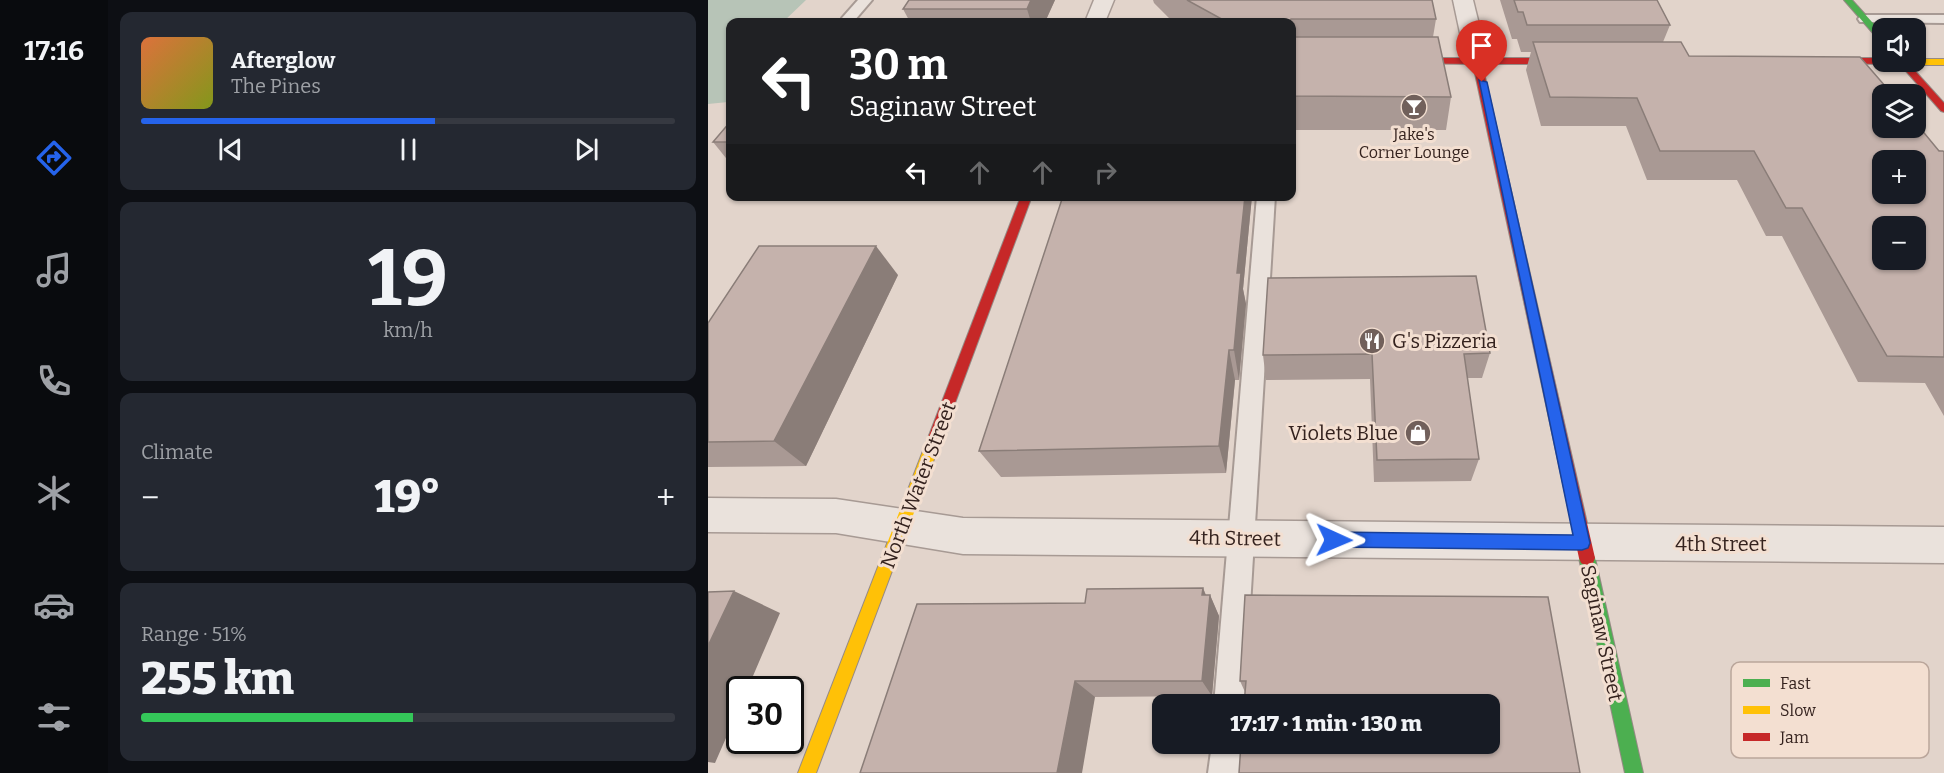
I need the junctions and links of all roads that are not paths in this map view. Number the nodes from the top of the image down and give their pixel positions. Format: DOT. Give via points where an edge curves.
graph roads {
  1 [pos="865,0"];
  2 [pos="1104,0"];
  3 [pos="1463,0"];
  4 [pos="1848,0"];
  5 [pos="849,18"];
  6 [pos="1097,18"];
  7 [pos="1865,19"];
  8 [pos="1944,19"];
  9 [pos="1872,27"];
  10 [pos="1382,61"];
  11 [pos="1477,61"];
  12 [pos="1581,61"];
  13 [pos="1805,61"];
  14 [pos="1872,62"];
  15 [pos="1926,62"];
  16 [pos="1944,62"];
  17 [pos="1912,72"];
  18 [pos="1944,108"];
  19 [pos="1025,201"];
  20 [pos="1266,201"];
  21 [pos="708,515"];
  22 [pos="903,526"];
  23 [pos="1242,538"];
  24 [pos="1582,543"];
  25 [pos="1944,545"];
  26 [pos="1230,694"];
  27 [pos="1226,754"];
  28 [pos="807,773"];
  29 [pos="1224,773"];
  30 [pos="1634,773"];
  1 -- 5 [label="lane"];
  2 -- 6 [label="street"];
  3 -- 11 [label="street, Saginaw Street"];
  4 -- 7 [label="street"];
  7 -- 8 [label="lane"];
  7 -- 9 [label="street"];
  10 -- 11 [label="street"];
  11 -- 12 [label="street"];
  11 -- 24 [label="street, Saginaw Street"];
  13 -- 14 [label="street"];
  15 -- 16 [label="street"];
  17 -- 18 [label="street"];
  19 -- 22 [label="street, North Water Street"];
  20 -- 23 [label="lane"];
  21 -- 22 [label="street, 4th Street" via="836,516"];
  22 -- 23 [label="street, 4th Street" via="963,536"];
  22 -- 28 [label="street, North Water Street"];
  23 -- 24 [label="street, 4th Street"];
  23 -- 26 [label="lane"];
  24 -- 25 [label="street, 4th Street"];
  24 -- 30 [label="street, Saginaw Street"];
  27 -- 29 [label="lane"];
}
